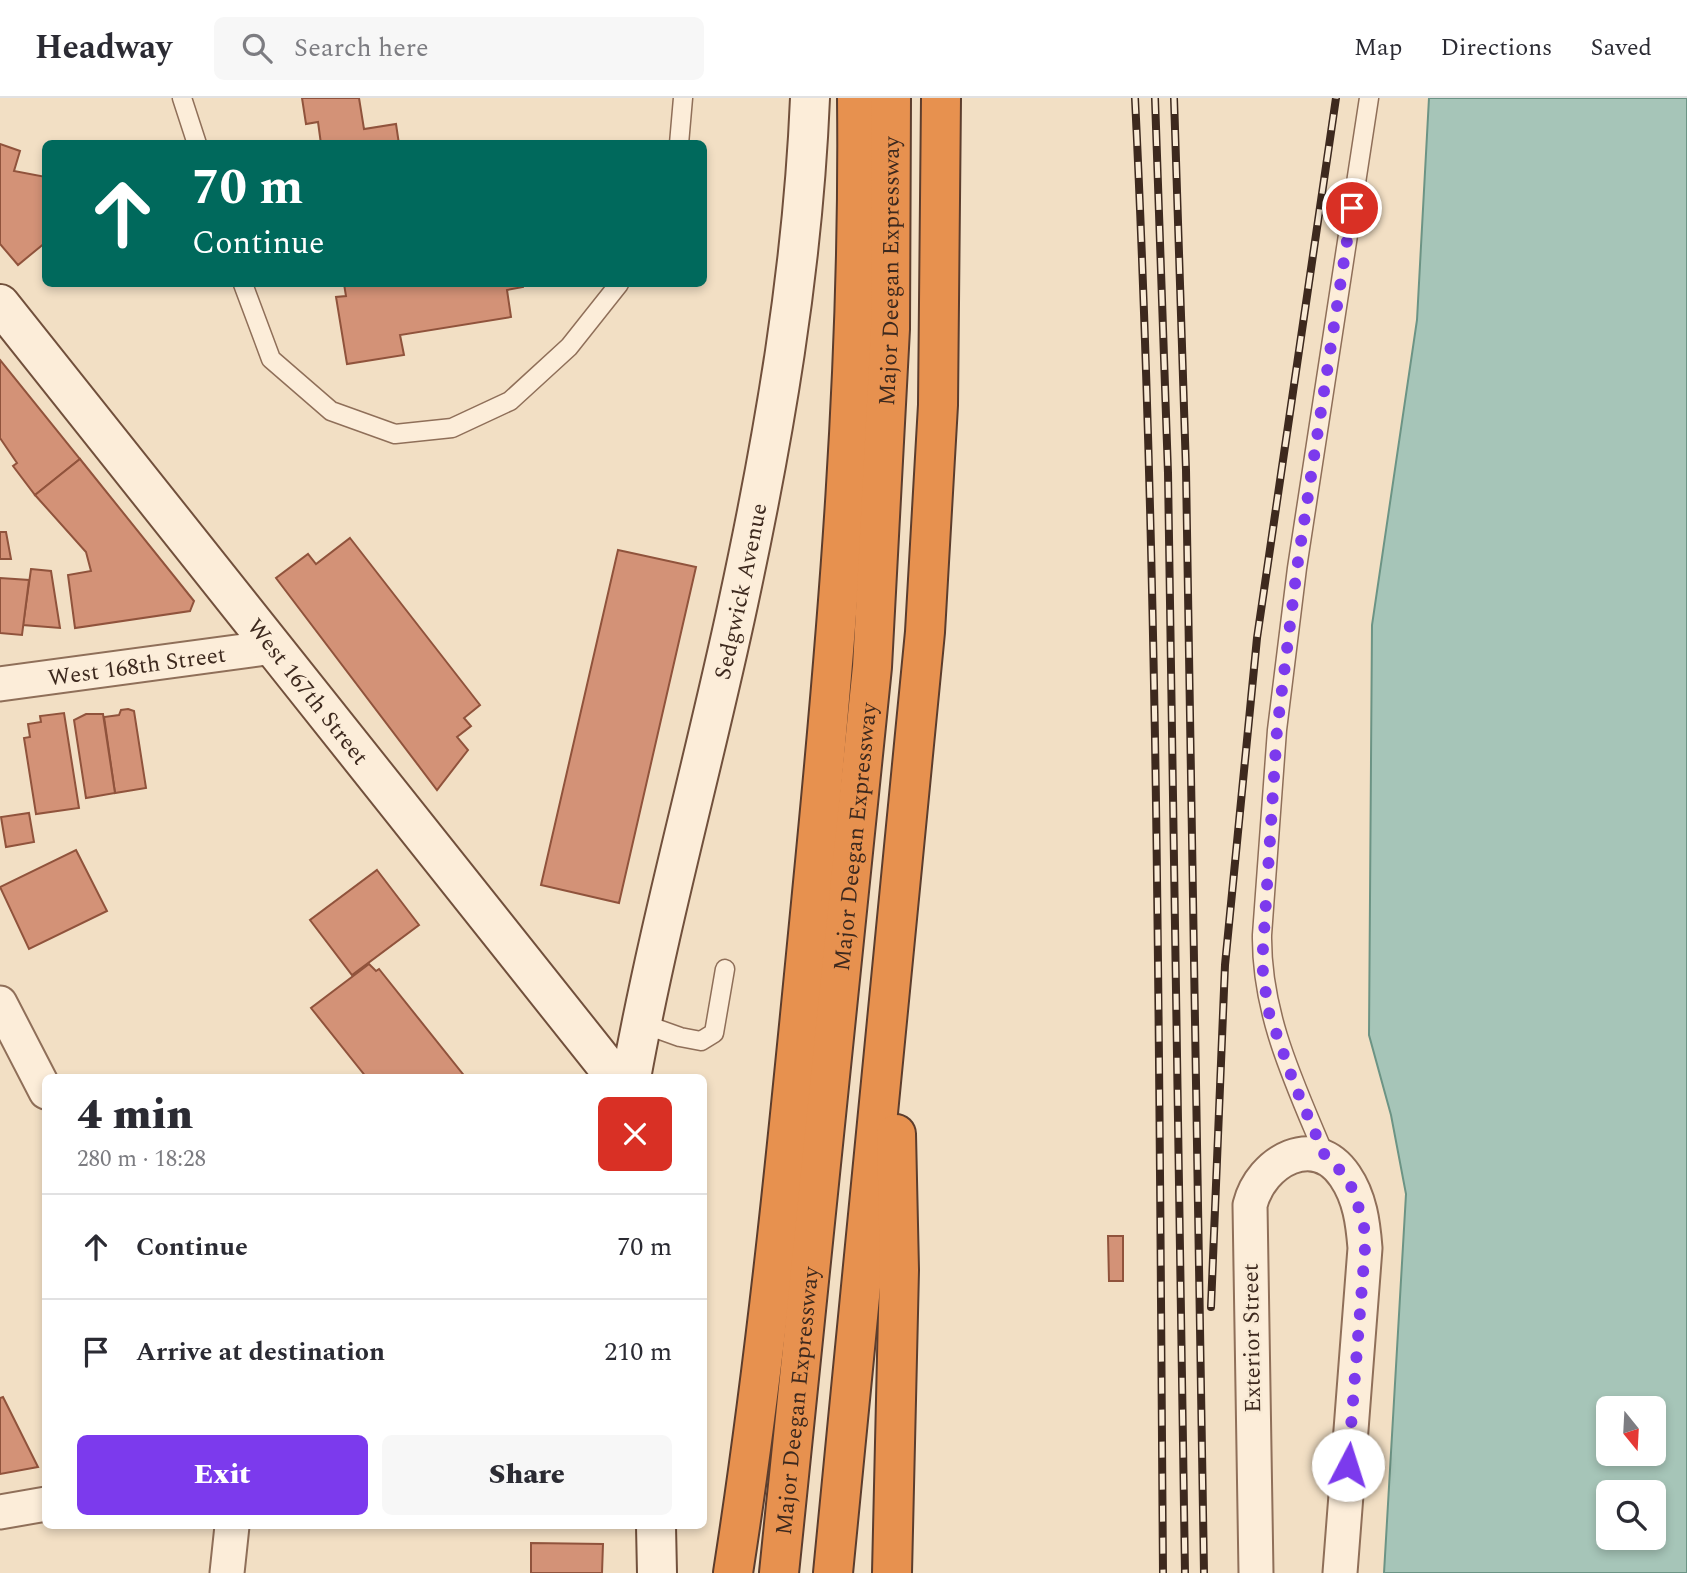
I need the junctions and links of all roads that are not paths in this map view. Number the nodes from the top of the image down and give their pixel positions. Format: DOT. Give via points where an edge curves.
graph roads {
  1 [pos="182,98"];
  2 [pos="683,98"];
  3 [pos="810,98"];
  4 [pos="857,98"];
  5 [pos="891,98"];
  6 [pos="942,98"];
  7 [pos="1368,98"];
  8 [pos="196,140"];
  9 [pos="679,140"];
  10 [pos="244,287"];
  11 [pos="617,287"];
  12 [pos="0,304"];
  13 [pos="274,648"];
  14 [pos="0,684"];
  15 [pos="893,969"];
  16 [pos="725,970"];
  17 [pos="0,1003"];
  18 [pos="640,1023"];
  19 [pos="613,1074"];
  20 [pos="632,1074"];
  21 [pos="42,1084"];
  22 [pos="1325,1156"];
  23 [pos="42,1505"];
  24 [pos="0,1512"];
  25 [pos="232,1529"];
  26 [pos="656,1529"];
  27 [pos="227,1573"];
  28 [pos="657,1573"];
  29 [pos="733,1573"];
  30 [pos="779,1573"];
  31 [pos="833,1573"];
  32 [pos="892,1573"];
  33 [pos="1256,1573"];
  34 [pos="1340,1573"];
  1 -- 8 [label="lane"];
  2 -- 9 [label="lane"];
  3 -- 18 [label="main road, Sedgwick Avenue" via="799,246 774,420 738,605"];
  4 -- 29 [label="highway" via="849,442 832,688 778,1225"];
  5 -- 30 [label="highway, Major Deegan Expressway" via="890,329 872,667"];
  6 -- 15 [label="highway" via="941,293 930,545 916,748"];
  7 -- 22 [label="lane" via="1294,595 1277,730 1262,935 1268,1010"];
  10 -- 11 [label="lane" via="271,359 331,411 395,434 452,428 510,401 569,347"];
  12 -- 13 [label="main road, West 167th Street"];
  13 -- 14 [label="street, West 168th Street"];
  13 -- 19 [label="main road, West 167th Street"];
  15 -- 31 [label="highway"];
  15 -- 32 [label="highway" via="899,1270"];
  16 -- 18 [label="lane" via="714,1033 701,1041"];
  17 -- 21 [label="street"];
  18 -- 20 [label="main road, Sedgwick Avenue"];
  22 -- 33 [label="street, Exterior Street" via="1299,1154 1280,1160 1258,1183 1250,1205"];
  22 -- 34 [label="street" via="1345,1175 1354,1192 1365,1248"];
  23 -- 24 [label="street"];
  25 -- 27 [label="street"];
  26 -- 28 [label="main road"];
}
